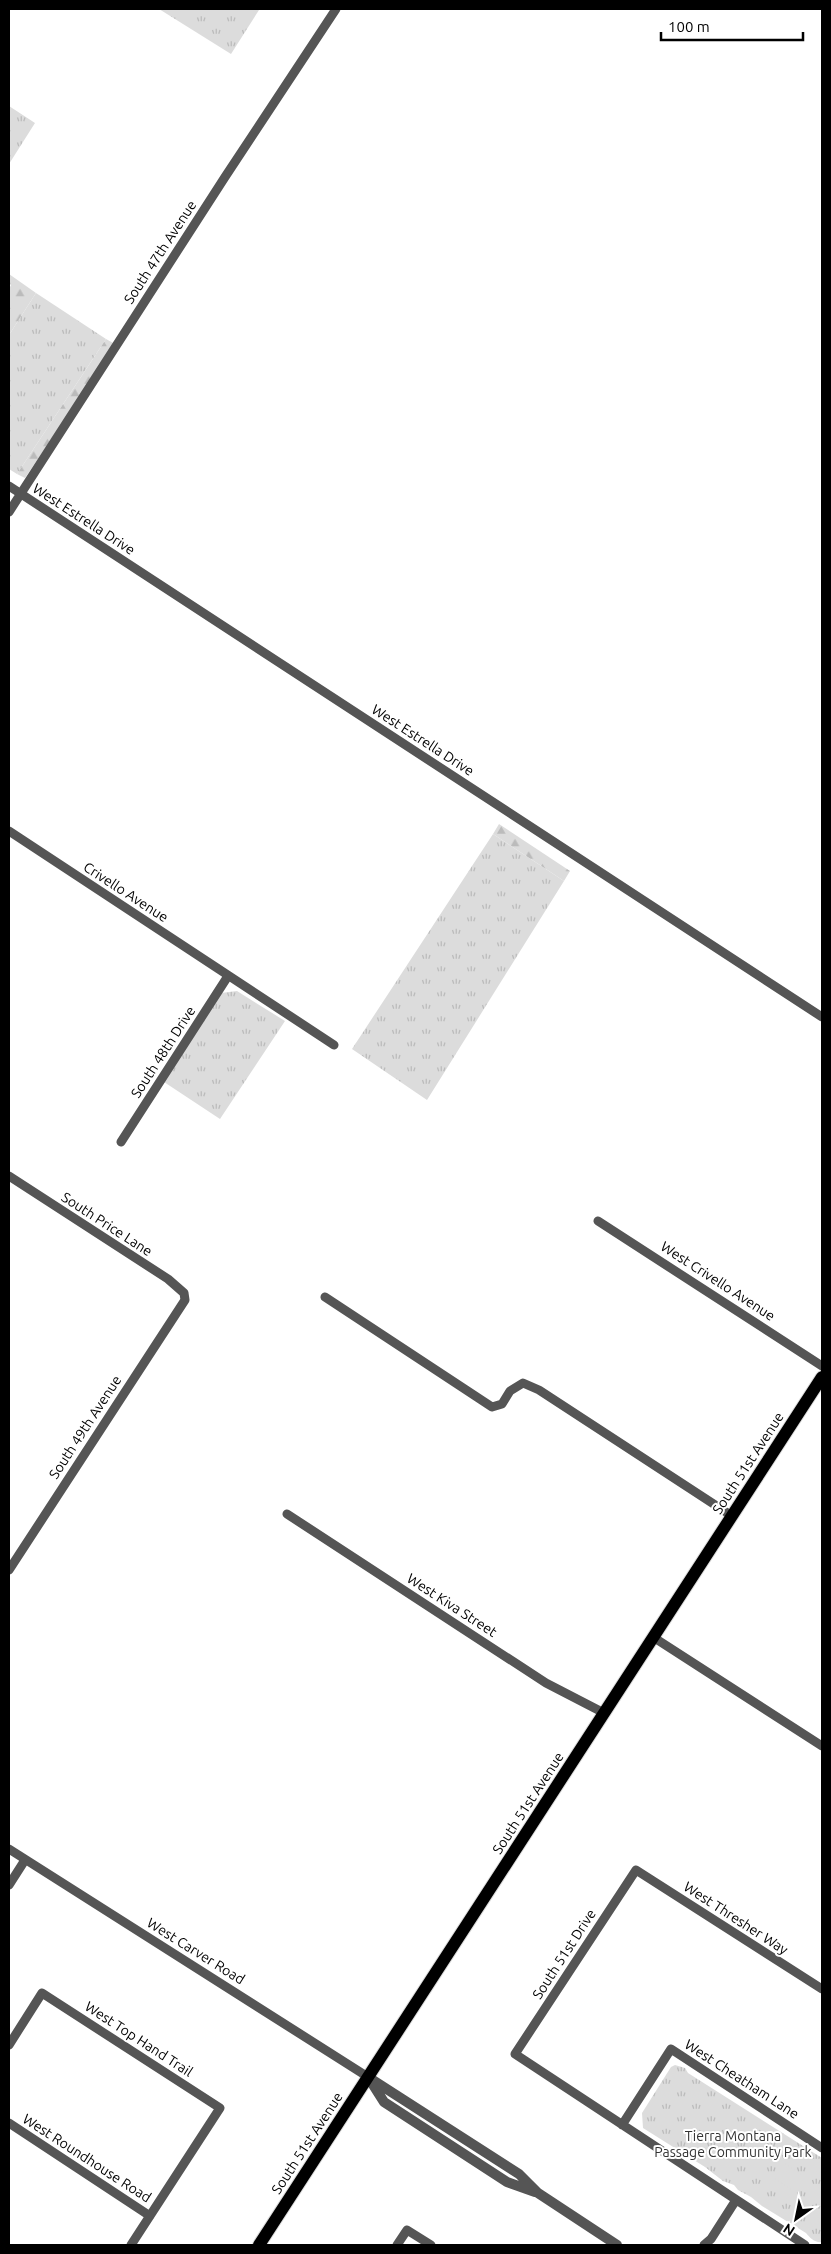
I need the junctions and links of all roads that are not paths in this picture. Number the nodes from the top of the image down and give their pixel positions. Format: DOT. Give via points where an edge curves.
graph roads {
  1 [pos="336,9"];
  2 [pos="9,486"];
  3 [pos="20,494"];
  4 [pos="9,512"];
  5 [pos="9,831"];
  6 [pos="228,976"];
  7 [pos="822,1017"];
  8 [pos="334,1045"];
  9 [pos="121,1142"];
  10 [pos="9,1176"];
  11 [pos="598,1221"];
  12 [pos="325,1297"];
  13 [pos="185,1300"];
  14 [pos="822,1366"];
  15 [pos="822,1377"];
  16 [pos="287,1514"];
  17 [pos="732,1516"];
  18 [pos="9,1570"];
  19 [pos="654,1637"];
  20 [pos="604,1713"];
  21 [pos="822,1746"];
  22 [pos="9,1849"];
  23 [pos="25,1860"];
  24 [pos="636,1870"];
  25 [pos="9,1886"];
  26 [pos="822,1989"];
  27 [pos="9,2046"];
  28 [pos="368,2077"];
  29 [pos="9,2123"];
  30 [pos="622,2125"];
  31 [pos="822,2148"];
  32 [pos="736,2200"];
  33 [pos="150,2216"];
  34 [pos="711,2242"];
  35 [pos="131,2245"];
  36 [pos="259,2245"];
  37 [pos="397,2245"];
  38 [pos="431,2245"];
  39 [pos="617,2245"];
  40 [pos="704,2245"];
  41 [pos="805,2245"];
  1 -- 3 [label="street, South 47th Avenue"];
  2 -- 3 [label="street, West Estrella Drive"];
  3 -- 4 [label="street, South 47th Avenue"];
  3 -- 7 [label="street, West Estrella Drive"];
  5 -- 6 [label="street, Crivello Avenue"];
  6 -- 8 [label="street"];
  6 -- 9 [label="street, South 48th Drive"];
  10 -- 13 [label="street, South Price Lane" via="178,1286"];
  11 -- 14 [label="street, West Crivello Avenue"];
  12 -- 17 [label="street" via="492,1407 502,1404 510,1391 523,1382 539,1390"];
  13 -- 18 [label="street, South 49th Avenue"];
  15 -- 17 [label="main road, South 51st Avenue"];
  16 -- 20 [label="street, West Kiva Street" via="546,1683"];
  17 -- 19 [label="main road, South 51st Avenue"];
  19 -- 20 [label="main road, South 51st Avenue"];
  19 -- 21 [label="street"];
  20 -- 28 [label="main road, South 51st Avenue"];
  22 -- 23 [label="street, West Carver Road"];
  23 -- 25 [label="street"];
  23 -- 28 [label="street, West Carver Road"];
  24 -- 26 [label="street, West Thresher Way"];
  24 -- 30 [label="street, South 51st Drive" via="514,2054"];
  27 -- 33 [label="street, West Top Hand Trail" via="42,1993 220,2108"];
  28 -- 36 [label="main road, South 51st Avenue"];
  28 -- 39 [label="street, West Carver Road" via="519,2174 538,2193"];
  29 -- 33 [label="street, West Roundhouse Road"];
  30 -- 31 [label="street, West Cheatham Lane" via="671,2048"];
  30 -- 32 [label="street"];
  32 -- 34 [label="street"];
  32 -- 41 [label="street"];
  33 -- 35 [label="street"];
  34 -- 40 [label="street"];
  37 -- 38 [label="street" via="407,2230"];
}
